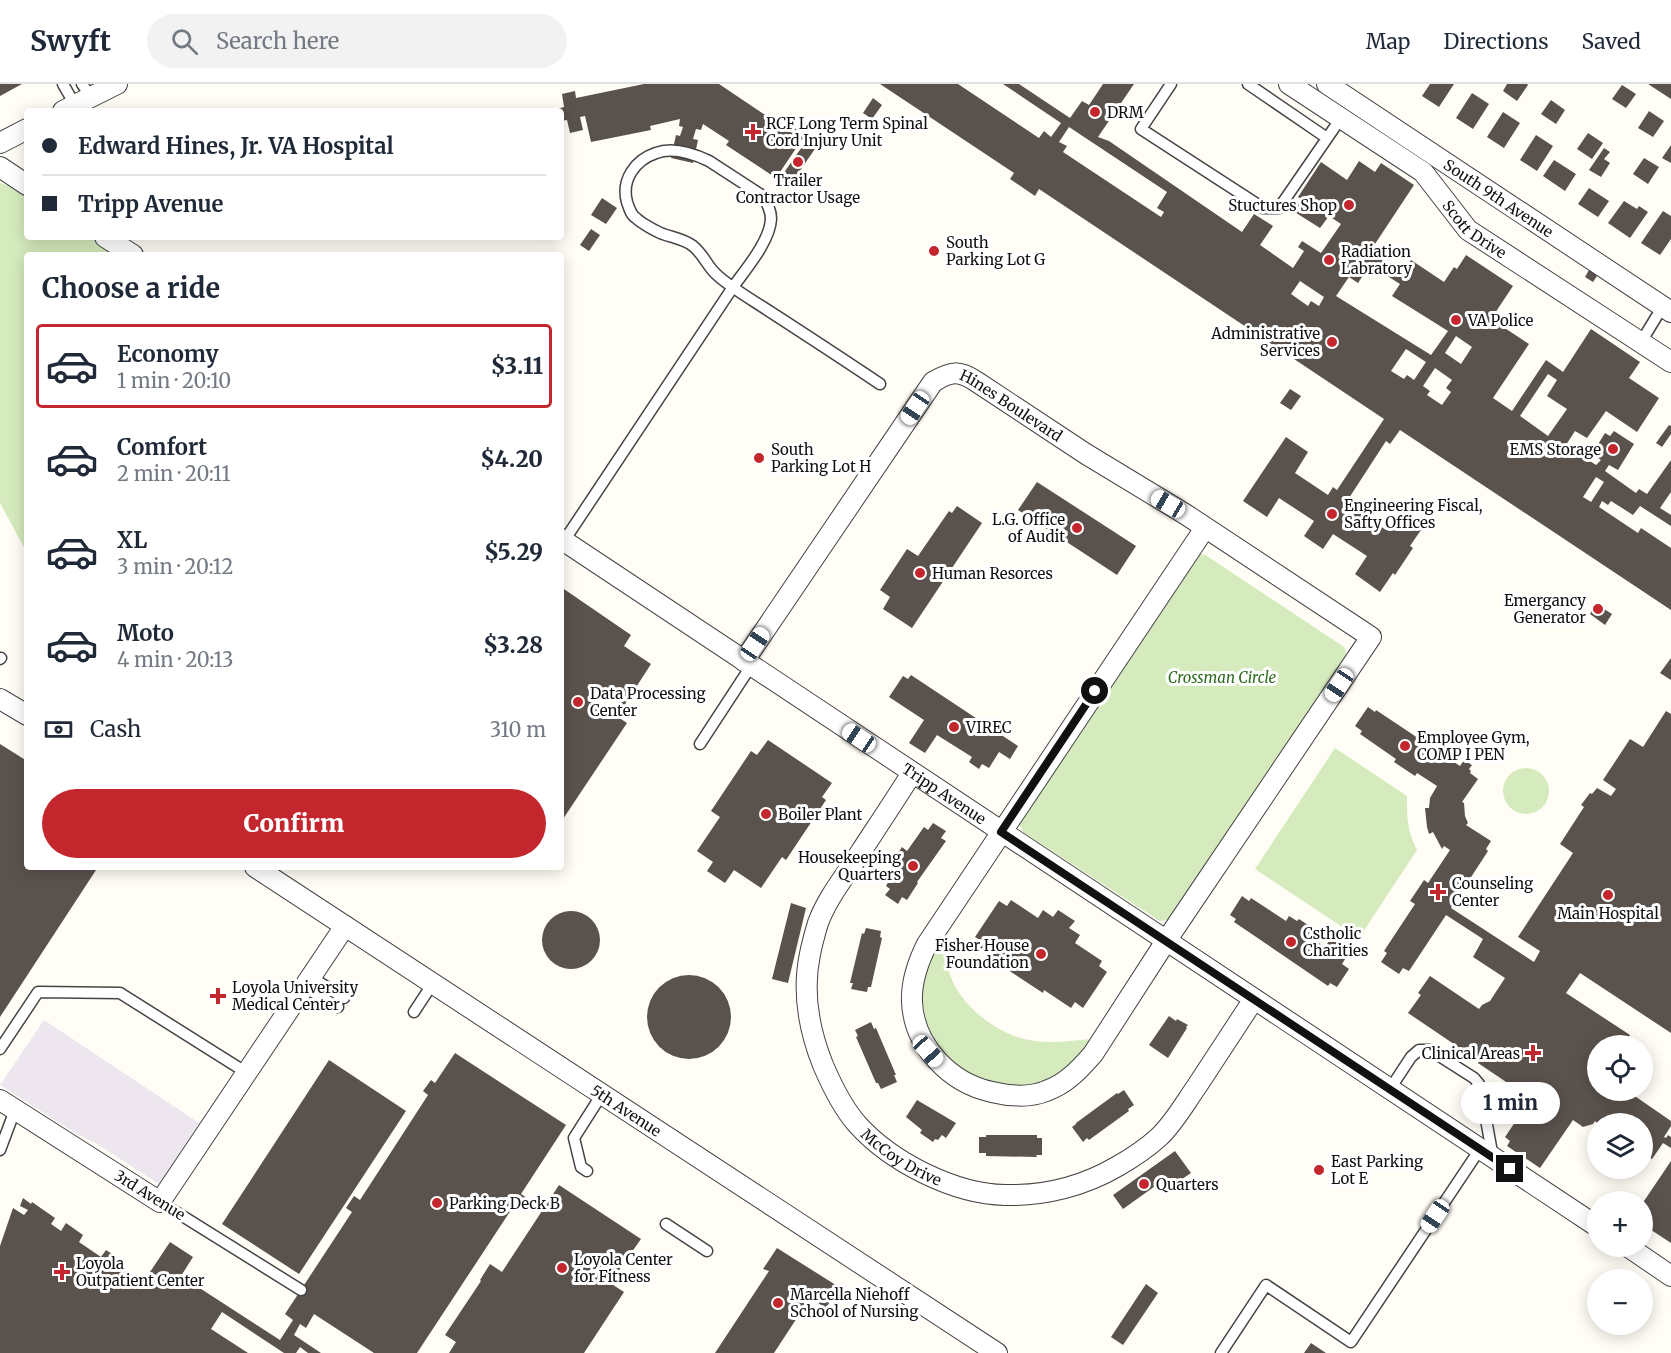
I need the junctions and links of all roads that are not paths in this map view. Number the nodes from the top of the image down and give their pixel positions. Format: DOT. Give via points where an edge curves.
graph roads {
  1 [pos="63,84"];
  2 [pos="117,84"];
  3 [pos="1171,84"];
  4 [pos="1248,84"];
  5 [pos="1289,84"];
  6 [pos="1327,84"];
  7 [pos="78,99"];
  8 [pos="1341,118"];
  9 [pos="24,131"];
  10 [pos="1327,138"];
  11 [pos="0,143"];
  12 [pos="0,167"];
  13 [pos="24,183"];
  14 [pos="110,240"];
  15 [pos="128,252"];
  16 [pos="733,287"];
  17 [pos="1668,304"];
  18 [pos="1641,342"];
  19 [pos="1671,362"];
  20 [pos="880,384"];
  21 [pos="1204,528"];
  22 [pos="564,538"];
  23 [pos="564,542"];
  24 [pos="747,664"];
  25 [pos="0,699"];
  26 [pos="24,713"];
  27 [pos="700,744"];
  28 [pos="912,773"];
  29 [pos="1001,832"];
  30 [pos="260,870"];
  31 [pos="345,926"];
  32 [pos="1166,941"];
  33 [pos="308,982"];
  34 [pos="433,983"];
  35 [pos="1254,999"];
  36 [pos="341,1002"];
  37 [pos="414,1012"];
  38 [pos="0,1049"];
  39 [pos="247,1072"];
  40 [pos="1390,1089"];
  41 [pos="602,1094"];
  42 [pos="8,1105"];
  43 [pos="0,1150"];
  44 [pos="1486,1153"];
  45 [pos="587,1171"];
  46 [pos="160,1202"];
  47 [pos="1587,1220"];
  48 [pos="666,1224"];
  49 [pos="707,1251"];
  50 [pos="1643,1257"];
  51 [pos="1671,1276"];
  52 [pos="301,1290"];
  53 [pos="997,1353"];
  54 [pos="1221,1353"];
  1 -- 7 [label="lane"];
  2 -- 7 [label="street"];
  3 -- 10 [label="lane" via="1141,129 1263,208 1279,208"];
  4 -- 10 [label="lane"];
  5 -- 8 [label="street, Scott Drive"];
  6 -- 17 [label="street, South 9th Avenue"];
  8 -- 10 [label="lane"];
  8 -- 18 [label="street, Scott Drive" via="1424,172 1468,230"];
  9 -- 11 [label="street"];
  12 -- 13 [label="street"];
  14 -- 15 [label="street"];
  16 -- 16 [label="lane" via="770,227 771,216 763,196 701,157 670,150 642,159 627,182 628,208 636,218 663,234 691,244 715,274"];
  16 -- 20 [label="lane"];
  16 -- 22 [label="lane"];
  17 -- 18 [label="lane"];
  18 -- 19 [label="street, Scott Drive"];
  21 -- 24 [label="street, Hines Boulevard" via="978,382 950,372 933,382"];
  21 -- 29 [label="street"];
  21 -- 32 [label="street, Hines Boulevard" via="1371,637"];
  23 -- 24 [label="street, Tripp Avenue"];
  24 -- 27 [label="lane"];
  24 -- 28 [label="street, Tripp Avenue"];
  25 -- 26 [label="street"];
  28 -- 29 [label="street, Tripp Avenue"];
  28 -- 35 [label="street, McCoy Drive" via="818,922 806,986 817,1050 840,1101 875,1142 894,1155 946,1183 1004,1195 1066,1188 1093,1178 1117,1167 1159,1137"];
  29 -- 32 [label="street, Tripp Avenue"];
  29 -- 32 [label="street" via="917,964 914,1017 928,1051 959,1080 1004,1095 1044,1092 1064,1082 1093,1054"];
  30 -- 31 [label="street, 5th Avenue"];
  31 -- 33 [label="street"];
  31 -- 34 [label="street, 5th Avenue"];
  32 -- 35 [label="street, Tripp Avenue"];
  33 -- 36 [label="lane"];
  33 -- 39 [label="street"];
  34 -- 37 [label="lane"];
  34 -- 41 [label="street, 5th Avenue"];
  35 -- 40 [label="street, Tripp Avenue"];
  38 -- 39 [label="lane" via="38,992 120,993"];
  39 -- 46 [label="street"];
  40 -- 44 [label="street, Tripp Avenue"];
  40 -- 44 [label="lane" via="1419,1050 1430,1050 1474,1078 1482,1092"];
  41 -- 45 [label="lane" via="574,1138 581,1167"];
  41 -- 53 [label="street, 5th Avenue"];
  42 -- 43 [label="lane"];
  42 -- 46 [label="street, 3rd Avenue"];
  44 -- 47 [label="street, Tripp Avenue"];
  44 -- 54 [label="lane" via="1351,1342 1266,1285"];
  46 -- 52 [label="lane, 3rd Avenue"];
  48 -- 49 [label="lane"];
  50 -- 51 [label="street"];
}
